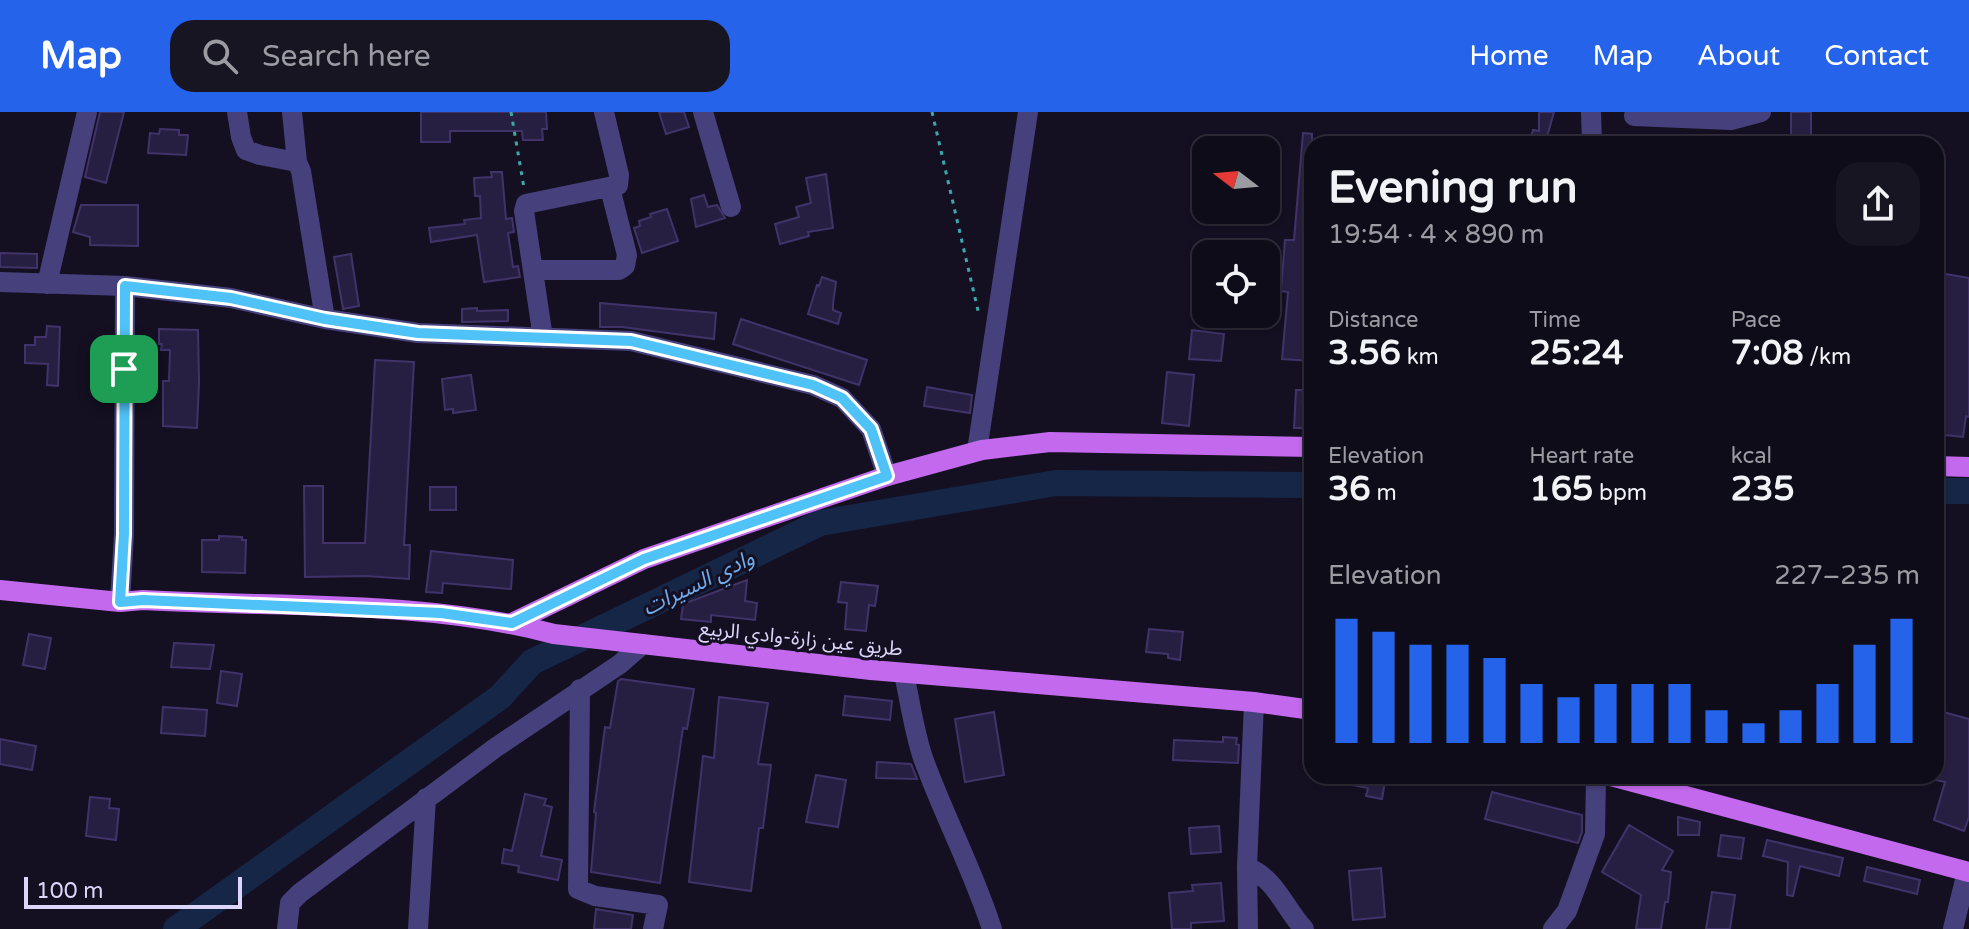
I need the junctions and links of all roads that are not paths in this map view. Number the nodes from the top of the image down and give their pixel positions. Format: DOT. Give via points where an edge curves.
graph roads {
  1 [pos="87,112"];
  2 [pos="237,112"];
  3 [pos="292,112"];
  4 [pos="604,112"];
  5 [pos="703,112"];
  6 [pos="1028,112"];
  7 [pos="1591,112"];
  8 [pos="1761,112"];
  9 [pos="1634,116"];
  10 [pos="1592,136"];
  11 [pos="297,162"];
  12 [pos="610,188"];
  13 [pos="731,207"];
  14 [pos="534,270"];
  15 [pos="0,282"];
  16 [pos="47,284"];
  17 [pos="125,286"];
  18 [pos="325,319"];
  19 [pos="543,338"];
  20 [pos="1304,447"];
  21 [pos="977,451"];
  22 [pos="1944,466"];
  23 [pos="1969,467"];
  24 [pos="887,476"];
  25 [pos="0,590"];
  26 [pos="120,602"];
  27 [pos="512,623"];
  28 [pos="643,644"];
  29 [pos="904,674"];
  30 [pos="580,689"];
  31 [pos="1254,702"];
  32 [pos="1304,709"];
  33 [pos="1596,784"];
  34 [pos="1641,784"];
  35 [pos="426,798"];
  36 [pos="1247,867"];
  37 [pos="1968,872"];
  38 [pos="287,929"];
  39 [pos="418,929"];
  40 [pos="653,929"];
  41 [pos="992,929"];
  42 [pos="1248,929"];
  43 [pos="1304,929"];
  44 [pos="1553,929"];
  45 [pos="1953,929"];
  1 -- 16 [label="street"];
  2 -- 11 [label="street" via="246,150"];
  3 -- 11 [label="street"];
  4 -- 12 [label="street" via="619,175 618,185"];
  5 -- 13 [label="street"];
  6 -- 21 [label="street"];
  7 -- 10 [label="street"];
  8 -- 9 [label="street" via="1731,120"];
  11 -- 18 [label="street"];
  12 -- 14 [label="street" via="526,204"];
  12 -- 14 [label="street" via="627,255 625,266"];
  14 -- 19 [label="street"];
  15 -- 16 [label="street"];
  16 -- 17 [label="street"];
  17 -- 18 [label="street" via="231,298"];
  17 -- 26 [label="street"];
  18 -- 19 [label="street" via="418,333"];
  19 -- 24 [label="street" via="631,341 813,385 842,398 871,429"];
  20 -- 21 [label="main road" via="1050,442"];
  21 -- 24 [label="main road"];
  22 -- 23 [label="main road"];
  24 -- 27 [label="main road" via="644,559"];
  25 -- 26 [label="main road, طريق عين زارة-وادي الربيع"];
  26 -- 27 [label="main road, طريق عين زارة-وادي الربيع" via="385,610"];
  27 -- 28 [label="main road, طريق عين زارة-وادي الربيع" via="554,634"];
  28 -- 29 [label="main road, طريق عين زارة-وادي الربيع"];
  28 -- 30 [label="street"];
  29 -- 31 [label="main road, طريق عين زارة-وادي الربيع"];
  29 -- 41 [label="street" via="922,755"];
  30 -- 35 [label="street"];
  30 -- 40 [label="street" via="578,889 658,905"];
  31 -- 32 [label="main road, طريق عين زارة-وادي الربيع"];
  31 -- 36 [label="street"];
  33 -- 44 [label="street" via="1595,834 1567,911"];
  34 -- 37 [label="main road"];
  35 -- 38 [label="street" via="293,899"];
  35 -- 39 [label="street"];
  36 -- 42 [label="street"];
  36 -- 43 [label="street" via="1270,881"];
  37 -- 45 [label="street"];
}
